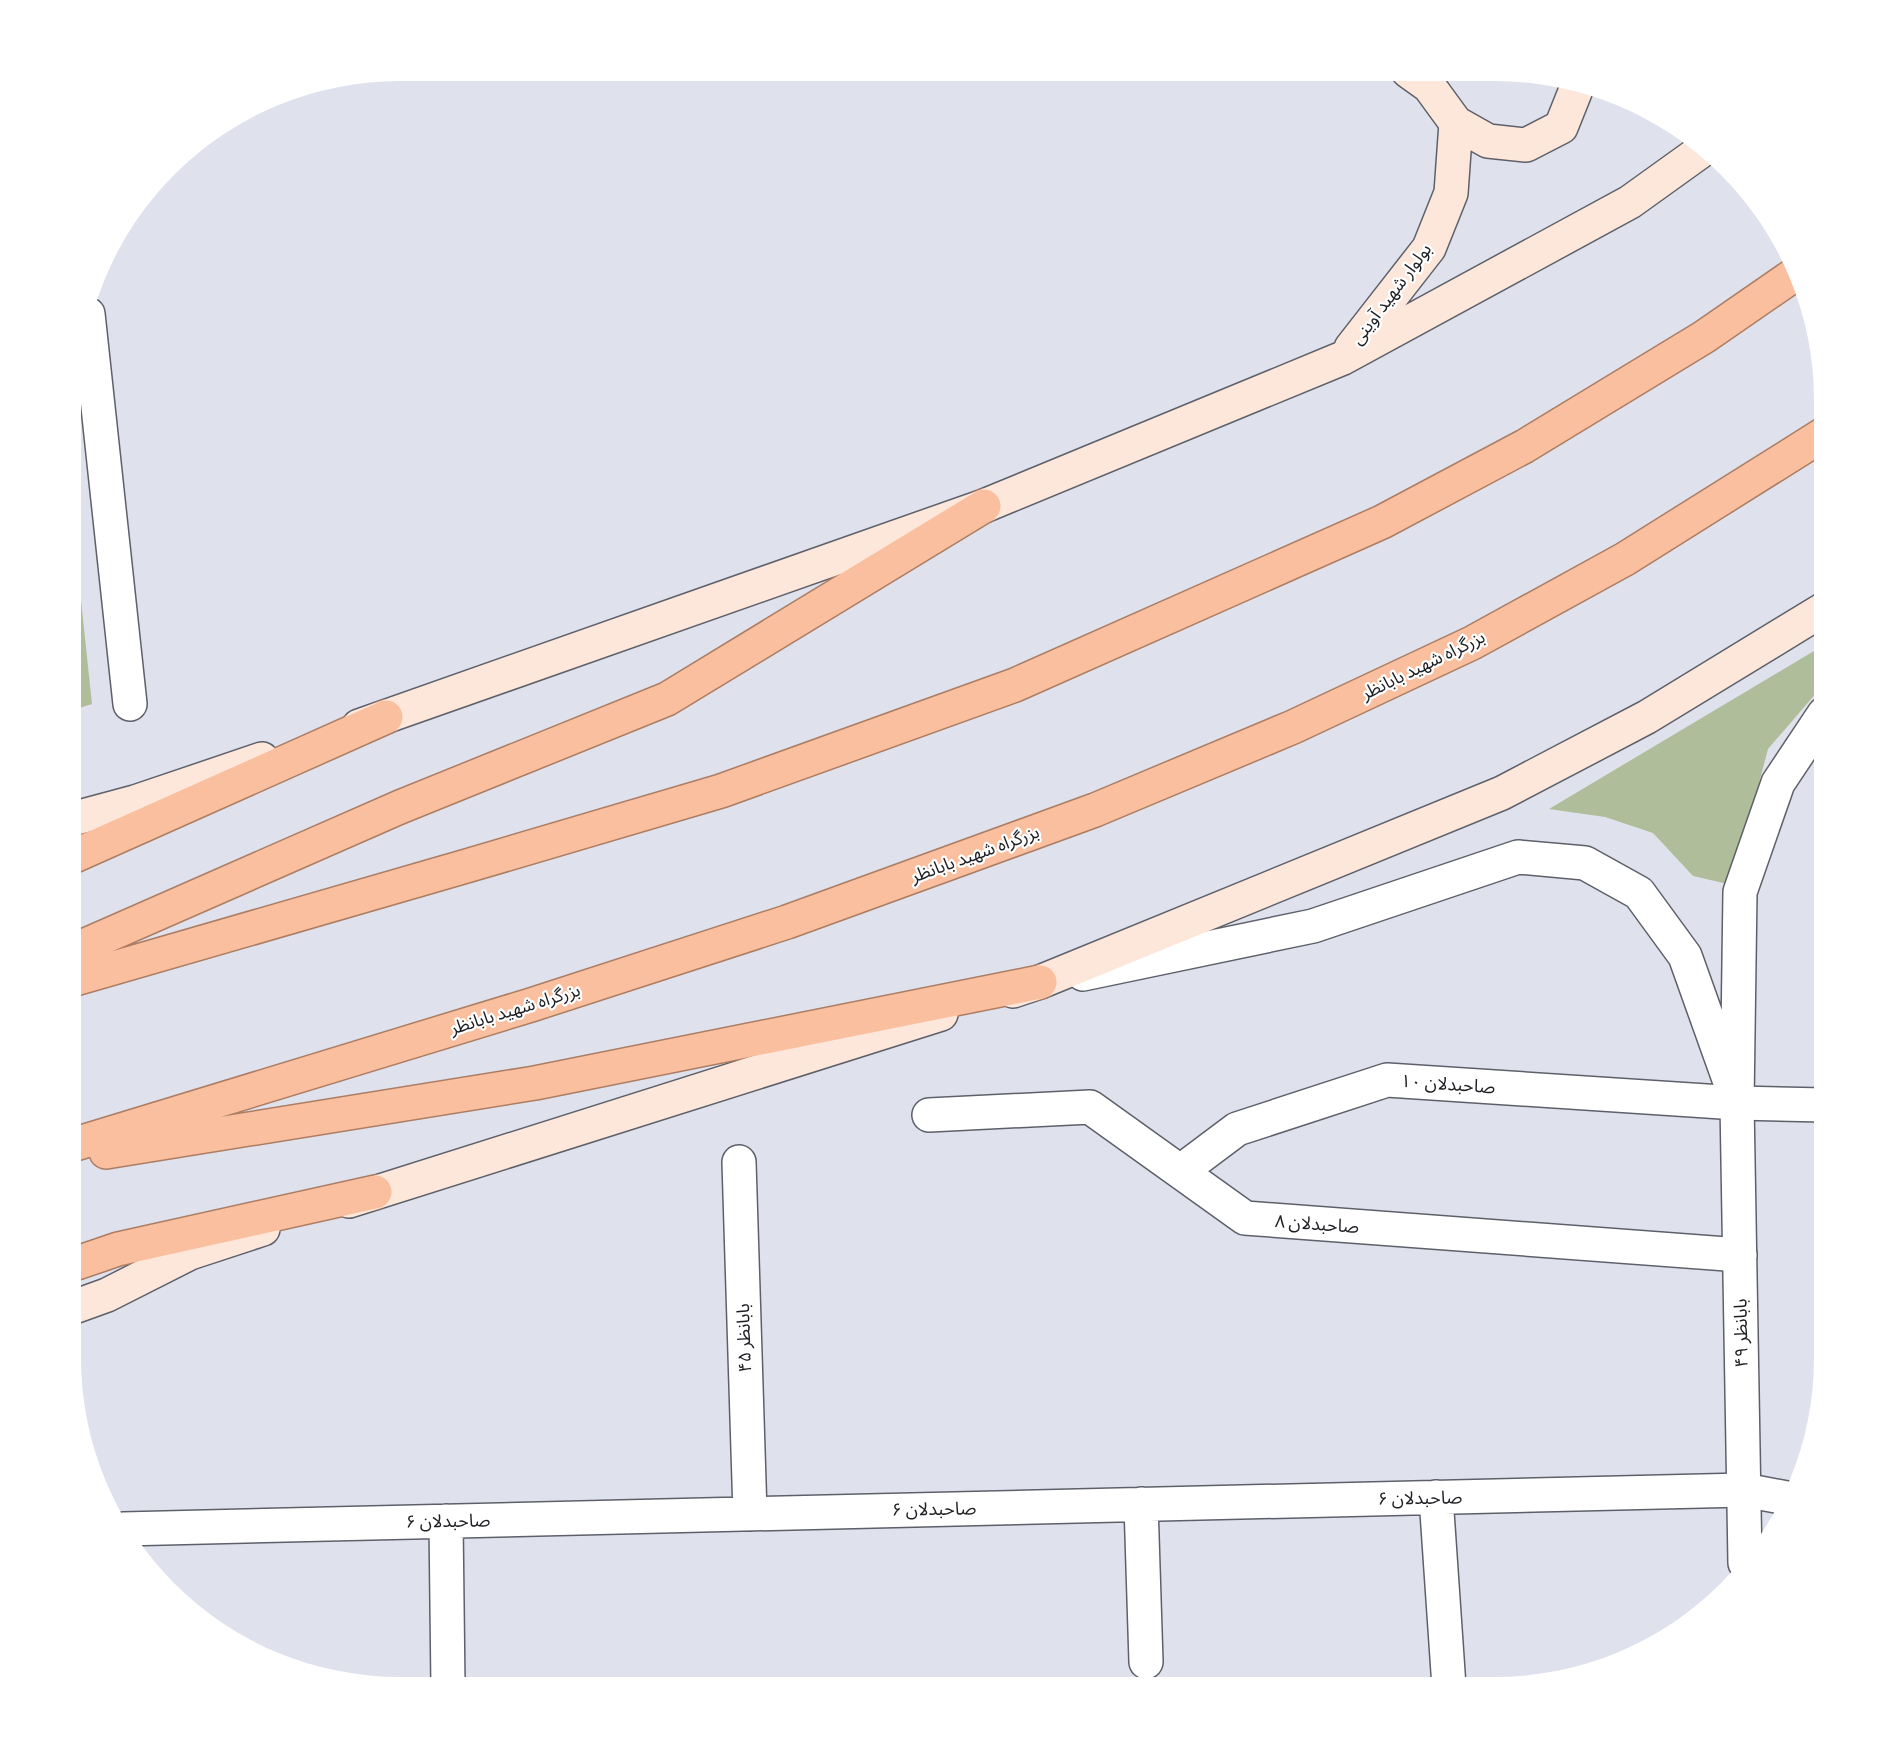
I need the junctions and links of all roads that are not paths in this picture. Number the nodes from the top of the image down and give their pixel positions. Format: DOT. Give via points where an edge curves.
graph roads {
  1 [pos="1422,81"];
  2 [pos="1575,92"];
  3 [pos="1456,123"];
  4 [pos="1697,154"];
  5 [pos="1790,278"];
  6 [pos="90,328"];
  7 [pos="1343,358"];
  8 [pos="1814,440"];
  9 [pos="984,506"];
  10 [pos="1814,615"];
  11 [pos="130,704"];
  12 [pos="386,717"];
  13 [pos="1814,729"];
  14 [pos="81,817"];
  15 [pos="81,853"];
  16 [pos="81,947"];
  17 [pos="81,977"];
  18 [pos="1040,982"];
  19 [pos="1737,1103"];
  20 [pos="1814,1105"];
  21 [pos="929,1115"];
  22 [pos="81,1142"];
  23 [pos="81,1157"];
  24 [pos="739,1162"];
  25 [pos="1181,1172"];
  26 [pos="375,1192"];
  27 [pos="1740,1255"];
  28 [pos="81,1262"];
  29 [pos="81,1304"];
  30 [pos="1744,1490"];
  31 [pos="1436,1497"];
  32 [pos="1782,1497"];
  33 [pos="1141,1504"];
  34 [pos="750,1514"];
  35 [pos="446,1521"];
  36 [pos="131,1528"];
  37 [pos="1745,1556"];
  38 [pos="1146,1662"];
  39 [pos="448,1677"];
  40 [pos="1448,1677"];
  1 -- 3 [label="main road"];
  2 -- 3 [label="main road" via="1561,127 1526,145 1488,141"];
  3 -- 7 [label="main road, بولوار شهید آوینی" via="1450,193 1430,248"];
  4 -- 7 [label="main road" via="1630,202"];
  5 -- 17 [label="highway" via="1704,337 1525,446 1382,522 1015,685 721,791"];
  6 -- 11 [label="street"];
  7 -- 9 [label="main road"];
  8 -- 22 [label="highway, بزرگراه شهید بابانظر" via="1625,558 1472,643 1293,727 1095,810 764,929 531,1005"];
  9 -- 12 [label="main road"];
  9 -- 16 [label="highway" via="667,699 400,807"];
  10 -- 18 [label="main road" via="1647,717 1502,793"];
  12 -- 14 [label="main road"];
  12 -- 15 [label="highway"];
  13 -- 19 [label="street, بابانظر ۴۹" via="1778,783 1740,892"];
  18 -- 19 [label="street" via="1313,926 1518,857 1585,863 1639,892 1685,956"];
  18 -- 23 [label="highway" via="535,1083"];
  18 -- 26 [label="main road"];
  19 -- 20 [label="street, صاحبدلان ۱۰"];
  19 -- 25 [label="street, صاحبدلان ۱۰" via="1387,1080 1237,1129"];
  19 -- 27 [label="street, بابانظر ۴۹"];
  21 -- 25 [label="street, صاحبدلان ۸" via="1090,1107"];
  24 -- 34 [label="street, بابانظر ۴۵"];
  25 -- 27 [label="street, صاحبدلان ۸" via="1245,1218"];
  26 -- 28 [label="highway" via="118,1249"];
  26 -- 29 [label="main road" via="190,1253"];
  27 -- 30 [label="street, بابانظر ۴۹"];
  30 -- 31 [label="street, صاحبدلان ۶"];
  30 -- 32 [label="street, صاحبدلان ۶"];
  30 -- 37 [label="street, بابانظر ۴۹"];
  31 -- 33 [label="street, صاحبدلان ۶"];
  31 -- 40 [label="street"];
  33 -- 34 [label="street, صاحبدلان ۶"];
  33 -- 38 [label="street"];
  34 -- 35 [label="street, صاحبدلان ۶"];
  35 -- 36 [label="street, صاحبدلان ۶"];
  35 -- 39 [label="street"];
}
